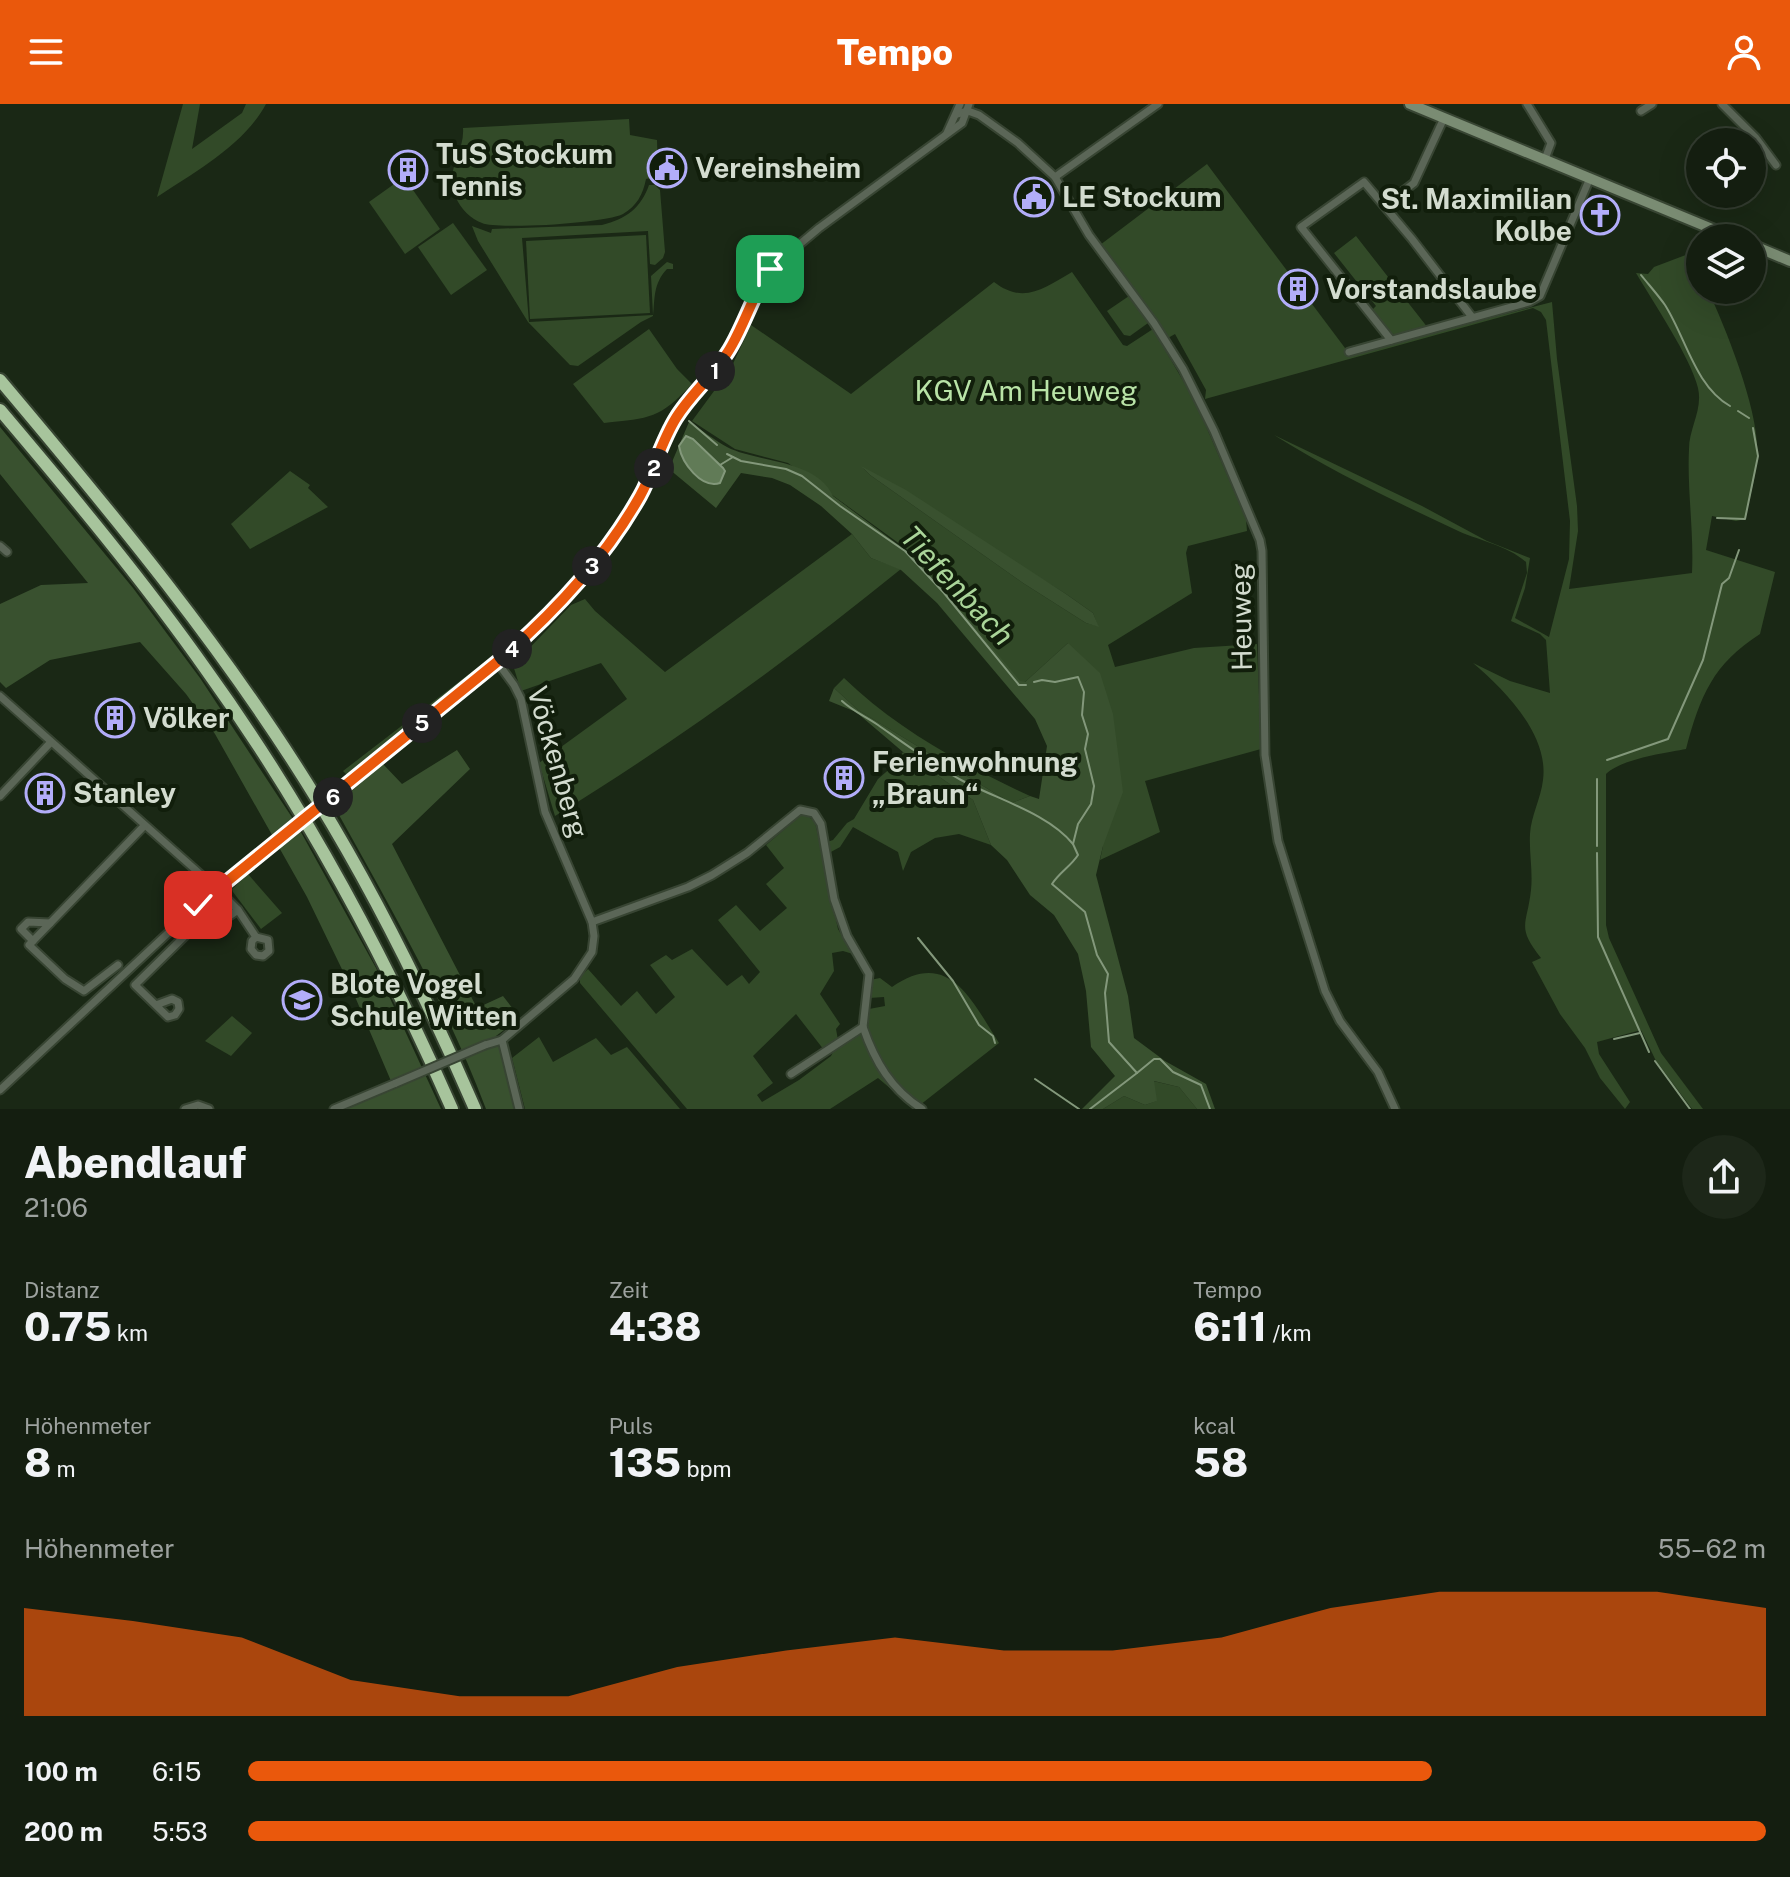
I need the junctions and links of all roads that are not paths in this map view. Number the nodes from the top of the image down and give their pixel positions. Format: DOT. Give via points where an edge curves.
graph roads {
  1 [pos="960,104"];
  2 [pos="1158,104"];
  3 [pos="1410,104"];
  4 [pos="1527,104"];
  5 [pos="1652,104"];
  6 [pos="1722,104"];
  7 [pos="969,108"];
  8 [pos="1641,111"];
  9 [pos="957,114"];
  10 [pos="1444,118"];
  11 [pos="947,133"];
  12 [pos="1545,159"];
  13 [pos="1776,165"];
  14 [pos="1055,177"];
  15 [pos="1590,178"];
  16 [pos="1385,205"];
  17 [pos="1700,224"];
  18 [pos="1766,251"];
  19 [pos="1790,261"];
  20 [pos="1472,317"];
  21 [pos="1391,340"];
  22 [pos="1349,352"];
  23 [pos="0,380"];
  24 [pos="0,410"];
  25 [pos="497,662"];
  26 [pos="0,696"];
  27 [pos="51,742"];
  28 [pos="0,796"];
  29 [pos="144,826"];
  30 [pos="217,889"];
  31 [pos="238,910"];
  32 [pos="592,922"];
  33 [pos="50,923"];
  34 [pos="256,937"];
  35 [pos="33,941"];
  36 [pos="118,965"];
  37 [pos="156,1005"];
  38 [pos="863,1027"];
  39 [pos="502,1040"];
  40 [pos="791,1074"];
  41 [pos="0,1090"];
  42 [pos="185,1109"];
  43 [pos="209,1109"];
  44 [pos="334,1109"];
  45 [pos="452,1109"];
  46 [pos="475,1109"];
  47 [pos="519,1109"];
  48 [pos="922,1109"];
  49 [pos="1395,1109"];
  1 -- 9 [label="street"];
  2 -- 14 [label="street"];
  3 -- 10 [label="main road"];
  4 -- 12 [label="street" via="1551,143"];
  5 -- 8 [label="street"];
  6 -- 13 [label="street"];
  7 -- 9 [label="street"];
  7 -- 11 [label="street" via="962,123"];
  7 -- 14 [label="street, Heuweg"];
  9 -- 11 [label="street"];
  10 -- 12 [label="main road"];
  10 -- 16 [label="street" via="1414,183"];
  11 -- 25 [label="street" via="770,269 732,345 675,420 620,528 562,600"];
  12 -- 15 [label="main road"];
  14 -- 49 [label="street, Heuweg" via="1183,369 1260,540 1265,755 1278,841 1325,991 1378,1072"];
  15 -- 17 [label="main road"];
  15 -- 20 [label="street" via="1540,296"];
  16 -- 20 [label="street"];
  16 -- 21 [label="street" via="1364,182 1301,227"];
  18 -- 19 [label="main road"];
  20 -- 21 [label="street"];
  21 -- 22 [label="street"];
  23 -- 46 [label="highway" via="154,566 316,798 400,948"];
  24 -- 45 [label="highway" via="192,650 300,812 362,921"];
  25 -- 30 [label="street, bridge"];
  25 -- 32 [label="street, Vöckenberg" via="521,699 545,812"];
  26 -- 27 [label="street"];
  27 -- 28 [label="street"];
  27 -- 29 [label="street"];
  29 -- 30 [label="street"];
  29 -- 33 [label="street"];
  30 -- 31 [label="street"];
  30 -- 41 [label="street"];
  31 -- 34 [label="street"];
  31 -- 37 [label="street" via="219,923 197,924 135,985"];
  32 -- 38 [label="street" via="712,875 805,809 821,824 834,899 869,974"];
  32 -- 39 [label="street" via="592,952 574,979"];
  33 -- 35 [label="street"];
  33 -- 35 [label="street" via="28,922 21,929"];
  35 -- 36 [label="street" via="29,945 80,990 92,987"];
  38 -- 40 [label="street"];
  38 -- 48 [label="street" via="885,1077"];
  39 -- 44 [label="street, bridge"];
  39 -- 47 [label="street"];
  42 -- 43 [label="street"];
}
